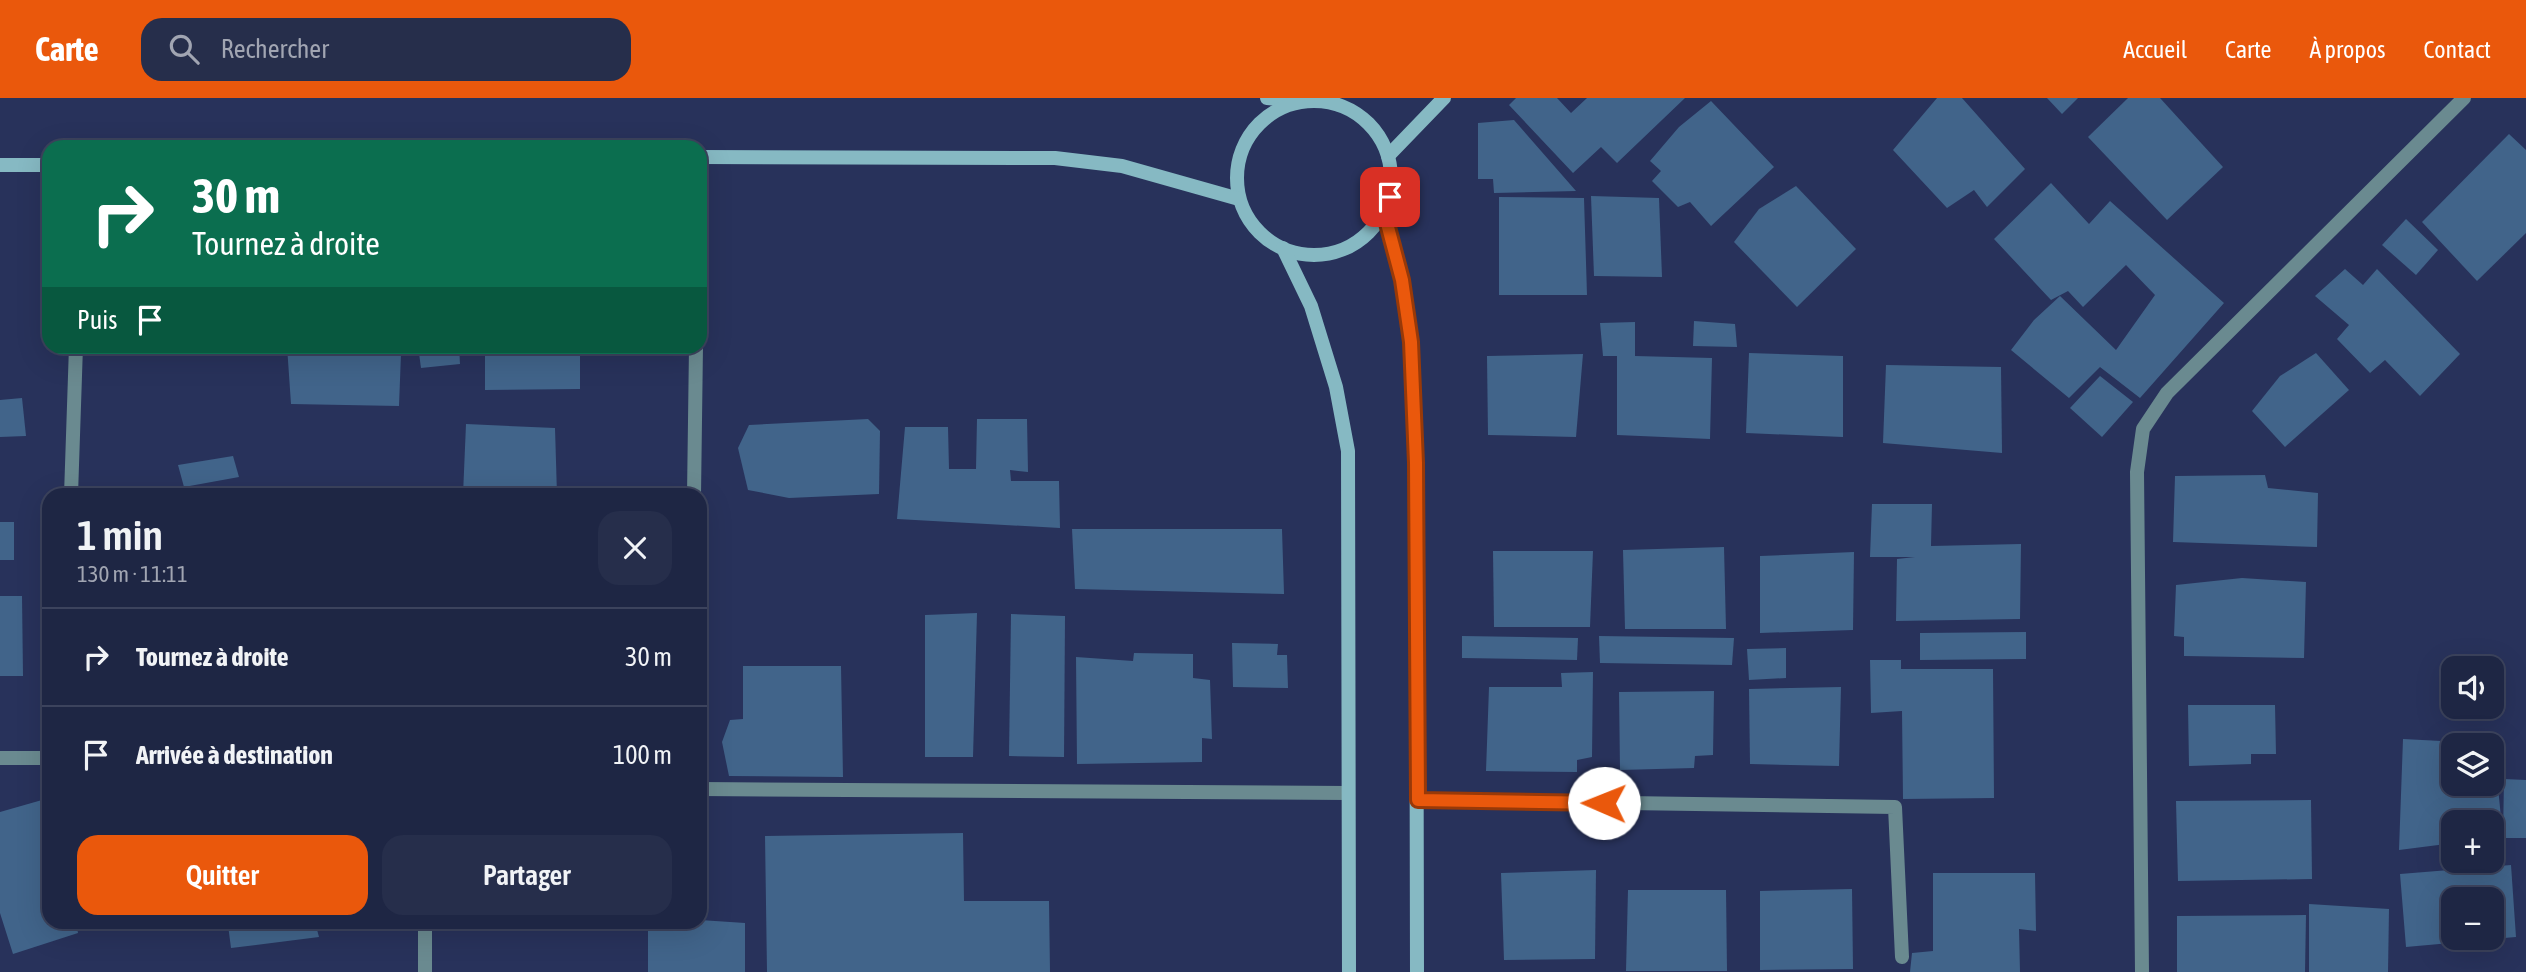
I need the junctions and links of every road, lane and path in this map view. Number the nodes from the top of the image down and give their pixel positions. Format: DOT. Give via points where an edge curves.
graph roads {
  1 [pos="1267,98"];
  2 [pos="1444,98"];
  3 [pos="2464,98"];
  4 [pos="1331,100"];
  5 [pos="1300,101"];
  6 [pos="1388,156"];
  7 [pos="707,157"];
  8 [pos="0,165"];
  9 [pos="42,165"];
  10 [pos="1239,199"];
  11 [pos="1384,212"];
  12 [pos="1283,248"];
  13 [pos="76,354"];
  14 [pos="696,354"];
  15 [pos="71,488"];
  16 [pos="694,488"];
  17 [pos="0,758"];
  18 [pos="42,758"];
  19 [pos="707,789"];
  20 [pos="1348,793"];
  21 [pos="1418,800"];
  22 [pos="425,929"];
  23 [pos="1902,957"];
  24 [pos="425,972"];
  25 [pos="1349,972"];
  26 [pos="1417,972"];
  27 [pos="2143,972"];
  1 -- 5 [label="main road"];
  2 -- 6 [label="main road"];
  3 -- 27 [label="street" via="2167,393 2143,429 2137,472"];
  4 -- 5 [label="main road"];
  4 -- 6 [label="main road" via="1371,125"];
  5 -- 10 [label="main road" via="1276,110 1256,126 1242,148 1236,173"];
  6 -- 11 [label="main road" via="1392,170"];
  7 -- 10 [label="main road" via="1055,158 1122,166"];
  8 -- 9 [label="main road"];
  10 -- 12 [label="main road" via="1250,223"];
  11 -- 12 [label="main road" via="1363,239 1340,252 1316,256"];
  11 -- 21 [label="main road" via="1402,280 1411,342"];
  12 -- 20 [label="main road" via="1311,306 1336,387 1348,451"];
  13 -- 15 [label="street"];
  14 -- 16 [label="street"];
  17 -- 18 [label="street"];
  19 -- 20 [label="street"];
  20 -- 25 [label="main road"];
  21 -- 23 [label="street" via="1895,807"];
  21 -- 26 [label="main road"];
  22 -- 24 [label="street"];
}
